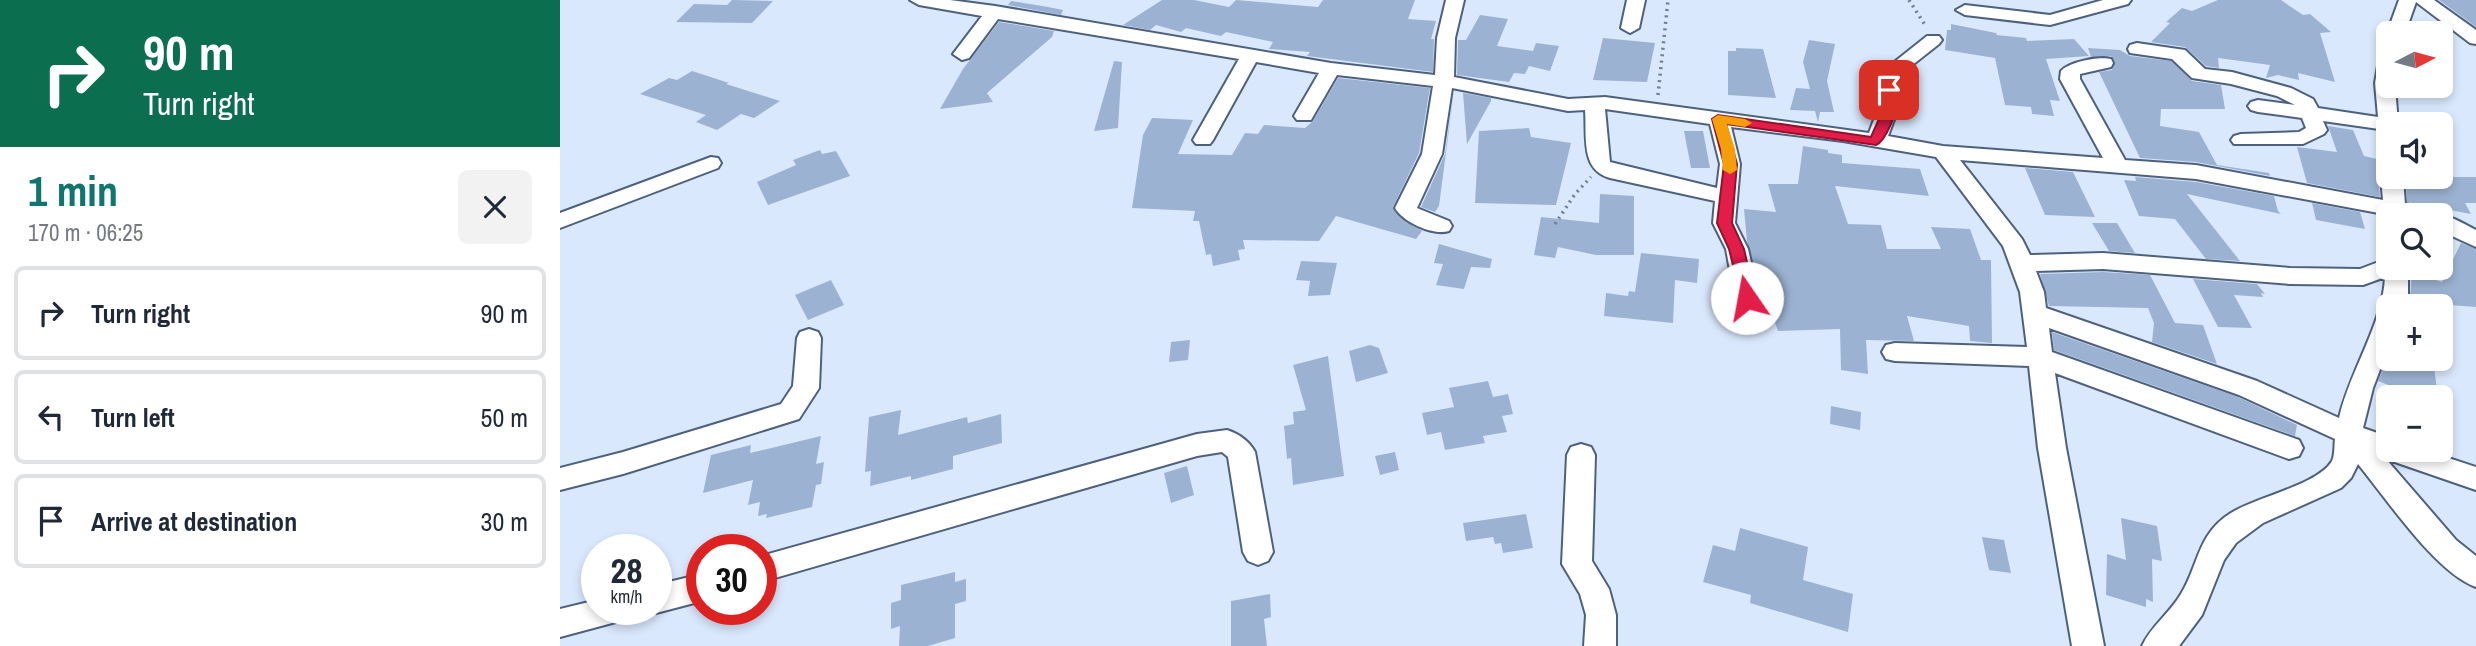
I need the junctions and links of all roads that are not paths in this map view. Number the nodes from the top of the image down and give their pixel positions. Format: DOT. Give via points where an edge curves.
graph roads {
  1 [pos="919,0"];
  2 [pos="1455,0"];
  3 [pos="1636,0"];
  4 [pos="2122,0"];
  5 [pos="2408,0"];
  6 [pos="2423,0"];
  7 [pos="1965,10"];
  8 [pos="995,11"];
  9 [pos="2400,21"];
  10 [pos="1630,27"];
  11 [pos="1931,34"];
  12 [pos="2476,39"];
  13 [pos="2137,49"];
  14 [pos="962,54"];
  15 [pos="1251,55"];
  16 [pos="2104,63"];
  17 [pos="1331,69"];
  18 [pos="1444,80"];
  19 [pos="1595,104"];
  20 [pos="2258,106"];
  21 [pos="2310,112"];
  22 [pos="1304,116"];
  23 [pos="1718,119"];
  24 [pos="2376,122"];
  25 [pos="1203,140"];
  26 [pos="2241,140"];
  27 [pos="1876,141"];
  28 [pos="1943,152"];
  29 [pos="711,163"];
  30 [pos="2117,165"];
  31 [pos="1727,197"];
  32 [pos="2376,207"];
  33 [pos="560,220"];
  34 [pos="2453,221"];
  35 [pos="2476,224"];
  36 [pos="1441,226"];
  37 [pos="2453,227"];
  38 [pos="2476,239"];
  39 [pos="2022,263"];
  40 [pos="2376,272"];
  41 [pos="1747,298"];
  42 [pos="2036,314"];
  43 [pos="809,338"];
  44 [pos="2376,342"];
  45 [pos="1895,352"];
  46 [pos="2039,357"];
  47 [pos="2349,434"];
  48 [pos="2376,444"];
  49 [pos="2289,449"];
  50 [pos="1581,456"];
  51 [pos="2427,462"];
  52 [pos="560,479"];
  53 [pos="2476,480"];
  54 [pos="1258,552"];
  55 [pos="777,564"];
  56 [pos="2476,574"];
  57 [pos="581,618"];
  58 [pos="560,623"];
  59 [pos="1600,646"];
  60 [pos="2088,646"];
  61 [pos="2158,646"];
  1 -- 8 [label="street"];
  2 -- 18 [label="street"];
  3 -- 10 [label="street"];
  4 -- 7 [label="street" via="2050,20"];
  5 -- 9 [label="street"];
  6 -- 12 [label="street"];
  8 -- 14 [label="street"];
  8 -- 15 [label="street"];
  11 -- 27 [label="street" via="1892,71 1888,83 1892,97"];
  13 -- 21 [label="street" via="2178,54 2199,74 2284,92 2305,103"];
  15 -- 17 [label="street"];
  15 -- 25 [label="street"];
  16 -- 30 [label="street" via="2070,71 2070,79"];
  17 -- 18 [label="street"];
  17 -- 22 [label="street"];
  18 -- 19 [label="street" via="1568,106"];
  18 -- 36 [label="street" via="1432,154 1406,208"];
  19 -- 23 [label="street"];
  19 -- 31 [label="street" via="1601,166"];
  20 -- 21 [label="street"];
  21 -- 24 [label="street"];
  21 -- 26 [label="street" via="2317,131 2303,138"];
  23 -- 27 [label="street"];
  23 -- 31 [label="street" via="1730,164"];
  27 -- 28 [label="street"];
  28 -- 30 [label="street"];
  28 -- 39 [label="street" via="2003,228"];
  29 -- 33 [label="street"];
  30 -- 32 [label="street" via="2196,172"];
  31 -- 41 [label="street" via="1724,223 1737,249"];
  34 -- 35 [label="street"];
  37 -- 38 [label="street"];
  39 -- 40 [label="street" via="2103,261 2290,276 2363,277"];
  39 -- 42 [label="street"];
  42 -- 46 [label="street"];
  42 -- 47 [label="street" via="2248,388"];
  43 -- 52 [label="street" via="806,388 790,412"];
  44 -- 47 [label="street" via="2365,365"];
  45 -- 46 [label="street"];
  46 -- 49 [label="street"];
  46 -- 60 [label="street"];
  47 -- 48 [label="street"];
  47 -- 56 [label="street" via="2446,549"];
  47 -- 61 [label="street" via="2348,455 2341,470 2324,483 2244,518 2226,533 2206,561 2198,592"];
  50 -- 59 [label="street" via="1577,564 1594,589 1601,615"];
  51 -- 53 [label="street"];
  54 -- 55 [label="street" via="1241,452 1227,441 1197,445"];
  57 -- 58 [label="street"];
}
